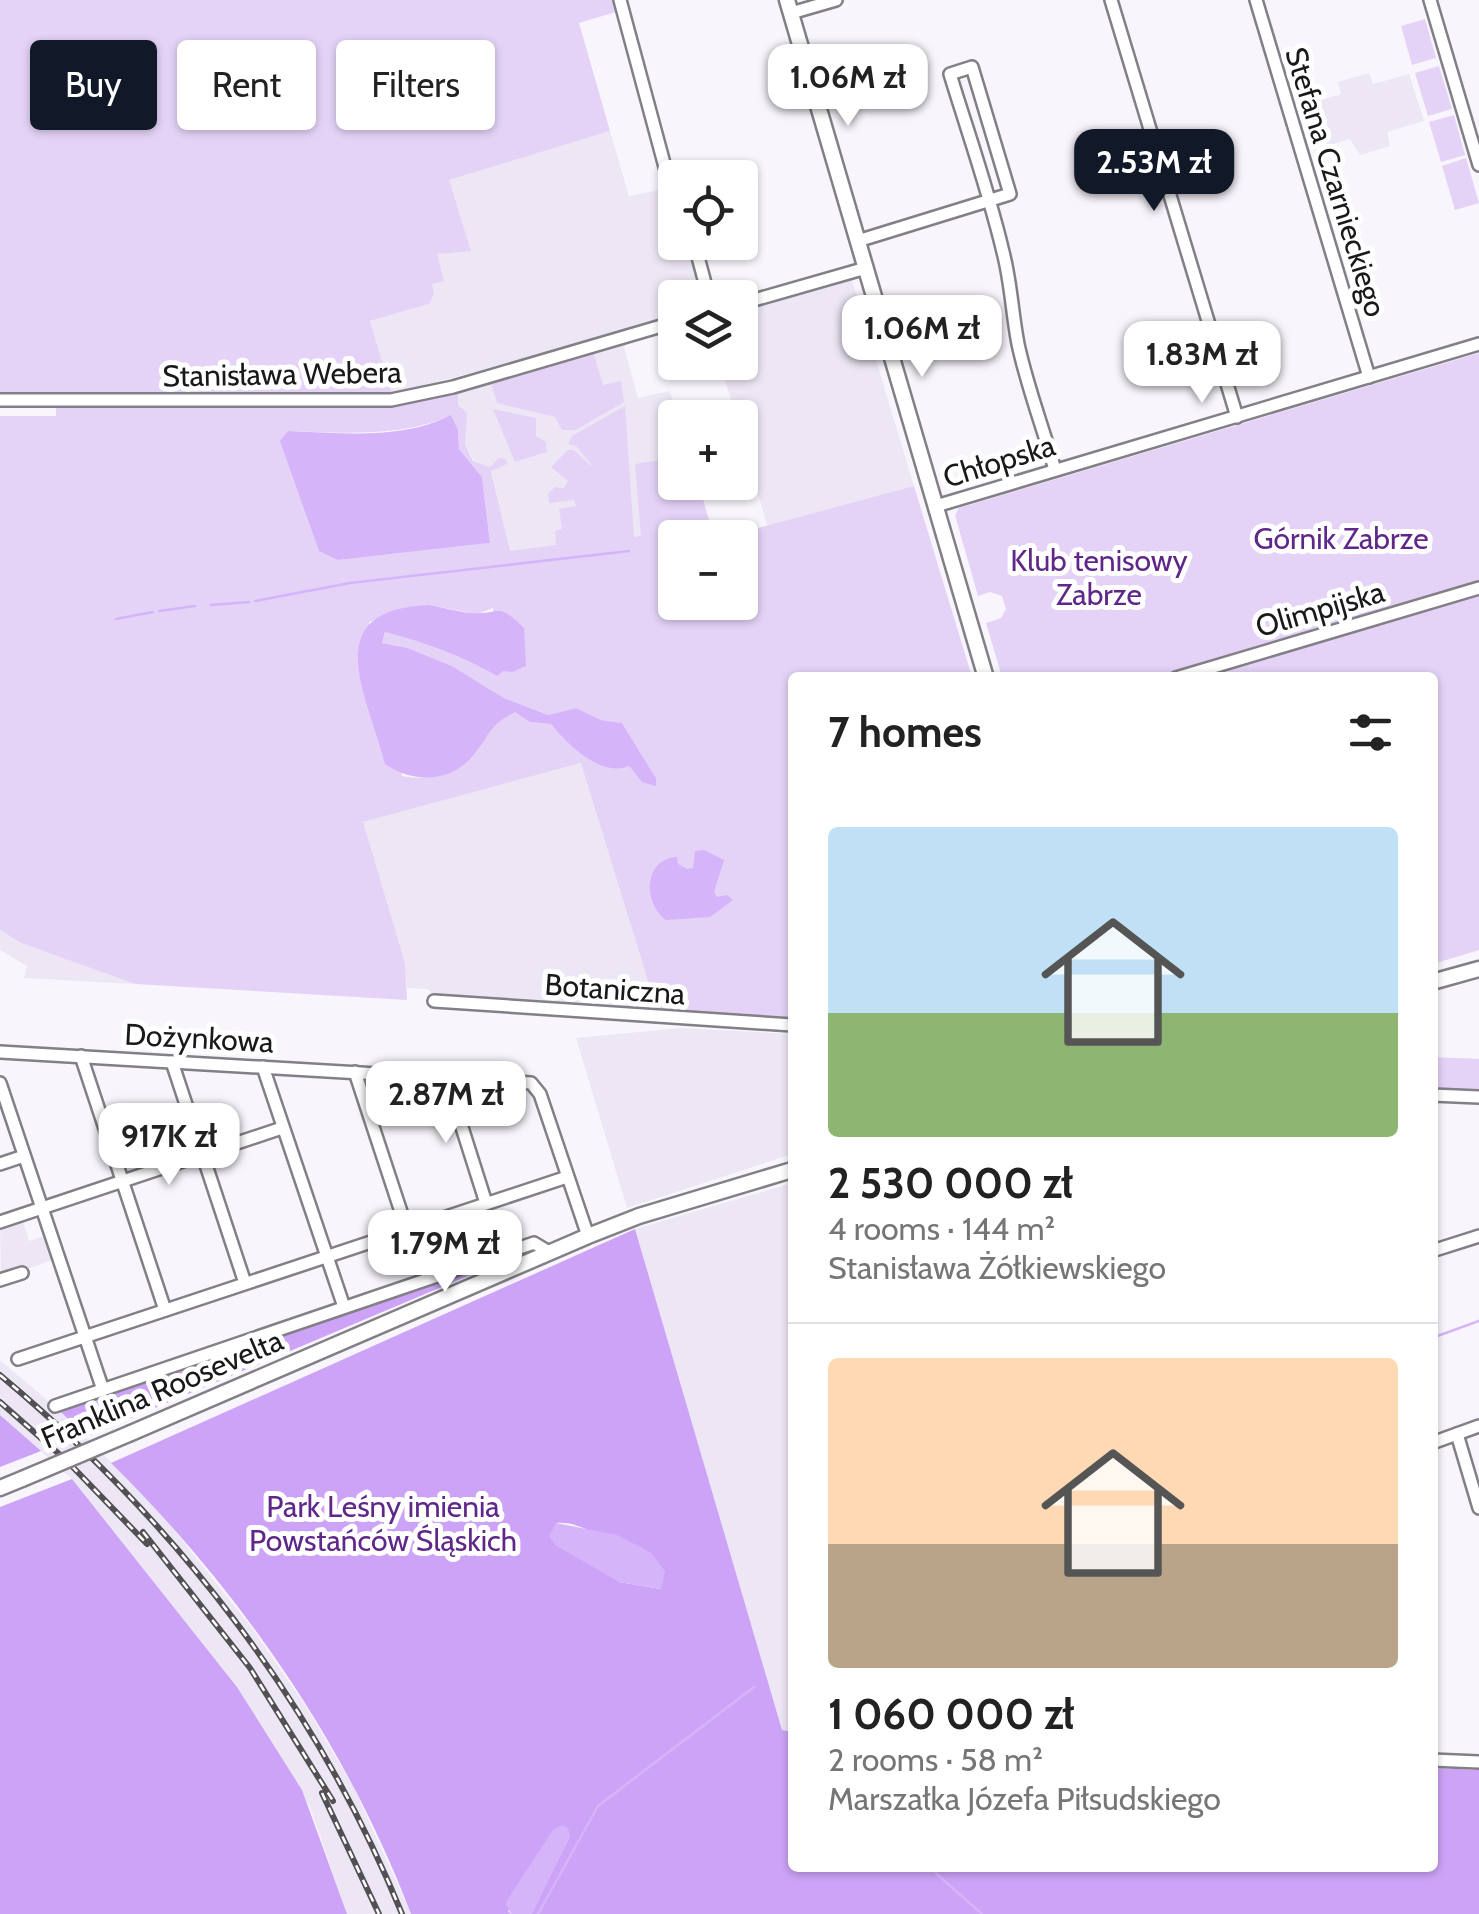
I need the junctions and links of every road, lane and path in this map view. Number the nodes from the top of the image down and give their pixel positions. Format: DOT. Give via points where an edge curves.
graph roads {
  1 [pos="620,0"];
  2 [pos="836,0"];
  3 [pos="1111,0"];
  4 [pos="1256,0"];
  5 [pos="1430,0"];
  6 [pos="789,7"];
  7 [pos="664,160"];
  8 [pos="1479,165"];
  9 [pos="988,201"];
  10 [pos="858,240"];
  11 [pos="866,268"];
  12 [pos="758,299"];
  13 [pos="658,327"];
  14 [pos="1479,344"];
  15 [pos="1368,378"];
  16 [pos="0,400"];
  17 [pos="1237,417"];
  18 [pos="1056,470"];
  19 [pos="936,506"];
  20 [pos="1479,588"];
  21 [pos="984,672"];
  22 [pos="1196,672"];
  23 [pos="1479,968"];
  24 [pos="1438,980"];
  25 [pos="434,1001"];
  26 [pos="788,1025"];
  27 [pos="0,1052"];
  28 [pos="81,1056"];
  29 [pos="172,1062"];
  30 [pos="263,1066"];
  31 [pos="355,1072"];
  32 [pos="446,1077"];
  33 [pos="0,1083"];
  34 [pos="1438,1094"];
  35 [pos="1479,1097"];
  36 [pos="282,1128"];
  37 [pos="203,1155"];
  38 [pos="24,1156"];
  39 [pos="0,1164"];
  40 [pos="788,1171"];
  41 [pos="567,1178"];
  42 [pos="123,1182"];
  43 [pos="486,1203"];
  44 [pos="42,1208"];
  45 [pos="0,1222"];
  46 [pos="406,1230"];
  47 [pos="588,1236"];
  48 [pos="1479,1236"];
  49 [pos="1438,1248"];
  50 [pos="549,1252"];
  51 [pos="327,1256"];
  52 [pos="22,1273"];
  53 [pos="0,1280"];
  54 [pos="246,1283"];
  55 [pos="344,1307"];
  56 [pos="165,1310"];
  57 [pos="86,1336"];
  58 [pos="18,1359"];
  59 [pos="102,1390"];
  60 [pos="56,1406"];
  61 [pos="1479,1426"];
  62 [pos="1457,1434"];
  63 [pos="1438,1441"];
  64 [pos="0,1488"];
  65 [pos="1479,1508"];
  66 [pos="1438,1760"];
  67 [pos="1479,1762"];
  1 -- 7 [label="street"];
  2 -- 6 [label="street"];
  3 -- 17 [label="street"];
  4 -- 15 [label="street, Stefana Czarnieckiego"];
  5 -- 8 [label="street"];
  6 -- 10 [label="street"];
  9 -- 9 [label="street" via="950,74 972,68 1010,194"];
  9 -- 10 [label="street"];
  9 -- 18 [label="street" via="1022,359"];
  10 -- 11 [label="street"];
  11 -- 12 [label="street"];
  11 -- 19 [label="street"];
  13 -- 16 [label="street, Stanisława Webera" via="388,400"];
  14 -- 15 [label="street, Chłopska"];
  15 -- 17 [label="street, Chłopska"];
  17 -- 18 [label="street, Chłopska"];
  18 -- 19 [label="street, Chłopska"];
  19 -- 21 [label="street"];
  20 -- 22 [label="street, Olimpijska"];
  23 -- 24 [label="street"];
  25 -- 26 [label="street, Botaniczna"];
  27 -- 28 [label="street, Dożynkowa"];
  28 -- 29 [label="street, Dożynkowa"];
  28 -- 42 [label="street"];
  29 -- 30 [label="street, Dożynkowa"];
  29 -- 37 [label="street"];
  30 -- 31 [label="street, Dożynkowa"];
  30 -- 36 [label="street"];
  31 -- 32 [label="street, Dożynkowa"];
  31 -- 46 [label="street"];
  32 -- 41 [label="street, Dożynkowa" via="536,1086"];
  32 -- 43 [label="street"];
  33 -- 38 [label="street"];
  34 -- 35 [label="street"];
  36 -- 37 [label="street"];
  36 -- 51 [label="street"];
  37 -- 42 [label="street"];
  37 -- 54 [label="street"];
  38 -- 39 [label="street"];
  38 -- 44 [label="street"];
  40 -- 47 [label="street, Franklina Roosevelta"];
  41 -- 43 [label="street"];
  41 -- 47 [label="street, Dożynkowa"];
  42 -- 44 [label="street"];
  42 -- 56 [label="street"];
  43 -- 46 [label="street"];
  44 -- 45 [label="street"];
  44 -- 57 [label="street"];
  46 -- 51 [label="street"];
  47 -- 50 [label="street, Franklina Roosevelta"];
  48 -- 49 [label="street"];
  50 -- 55 [label="street" via="534,1243"];
  50 -- 64 [label="street, Franklina Roosevelta, bridge"];
  51 -- 54 [label="street"];
  51 -- 55 [label="street"];
  52 -- 53 [label="street"];
  54 -- 56 [label="street"];
  55 -- 59 [label="street"];
  56 -- 57 [label="street"];
  57 -- 58 [label="street"];
  57 -- 59 [label="street"];
  59 -- 60 [label="street"];
  61 -- 62 [label="street"];
  62 -- 63 [label="street"];
  62 -- 65 [label="street"];
  66 -- 67 [label="street"];
}
